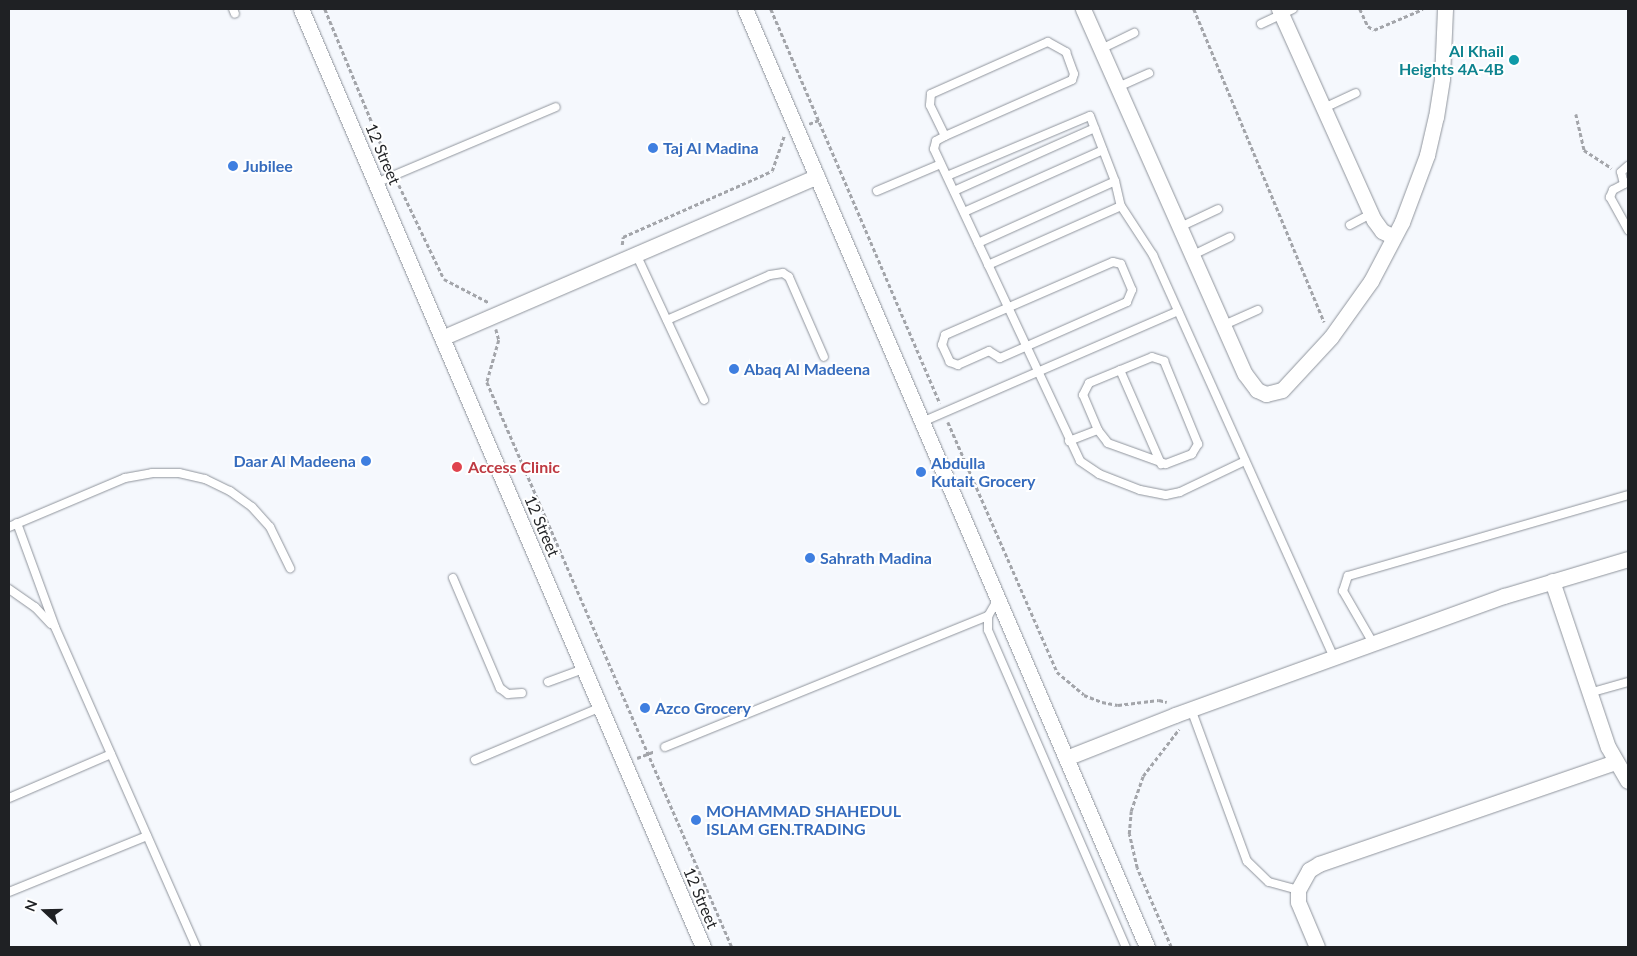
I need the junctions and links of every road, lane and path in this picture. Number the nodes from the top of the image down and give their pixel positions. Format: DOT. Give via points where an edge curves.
graph roads {
  1 [pos="301,9"];
  2 [pos="325,9"];
  3 [pos="745,9"];
  4 [pos="771,9"];
  5 [pos="1083,9"];
  6 [pos="1194,9"];
  7 [pos="1360,9"];
  8 [pos="1423,9"];
  9 [pos="1445,9"];
  10 [pos="1285,11"];
  11 [pos="1261,24"];
  12 [pos="1134,33"];
  13 [pos="1101,49"];
  14 [pos="1149,73"];
  15 [pos="1118,87"];
  16 [pos="1356,93"];
  17 [pos="556,107"];
  18 [pos="1324,108"];
  19 [pos="1576,114"];
  20 [pos="819,120"];
  21 [pos="797,128"];
  22 [pos="1095,128"];
  23 [pos="945,136"];
  24 [pos="1103,150"];
  25 [pos="941,164"];
  26 [pos="1628,166"];
  27 [pos="1621,172"];
  28 [pos="394,175"];
  29 [pos="817,176"];
  30 [pos="947,176"];
  31 [pos="1115,181"];
  32 [pos="376,183"];
  33 [pos="1626,183"];
  34 [pos="877,191"];
  35 [pos="954,191"];
  36 [pos="1121,206"];
  37 [pos="1218,209"];
  38 [pos="964,212"];
  39 [pos="1371,214"];
  40 [pos="1350,225"];
  41 [pos="1180,227"];
  42 [pos="1628,230"];
  43 [pos="1394,237"];
  44 [pos="1230,238"];
  45 [pos="978,243"];
  46 [pos="1193,255"];
  47 [pos="631,256"];
  48 [pos="988,264"];
  49 [pos="1008,308"];
  50 [pos="1258,310"];
  51 [pos="1178,311"];
  52 [pos="492,316"];
  53 [pos="667,320"];
  54 [pos="1224,325"];
  55 [pos="444,337"];
  56 [pos="1331,337"];
  57 [pos="1026,347"];
  58 [pos="824,357"];
  59 [pos="1120,370"];
  60 [pos="1038,371"];
  61 [pos="704,400"];
  62 [pos="944,412"];
  63 [pos="922,422"];
  64 [pos="1098,430"];
  65 [pos="1069,442"];
  66 [pos="1245,461"];
  67 [pos="1161,464"];
  68 [pos="1628,495"];
  69 [pos="17,523"];
  70 [pos="9,527"];
  71 [pos="1628,559"];
  72 [pos="290,568"];
  73 [pos="453,578"];
  74 [pos="1552,581"];
  75 [pos="9,589"];
  76 [pos="998,599"];
  77 [pos="988,616"];
  78 [pos="55,627"];
  79 [pos="1373,643"];
  80 [pos="1334,657"];
  81 [pos="584,669"];
  82 [pos="548,682"];
  83 [pos="1628,682"];
  84 [pos="522,693"];
  85 [pos="1590,693"];
  86 [pos="599,708"];
  87 [pos="1191,709"];
  88 [pos="1175,715"];
  89 [pos="665,747"];
  90 [pos="111,754"];
  91 [pos="647,754"];
  92 [pos="1066,758"];
  93 [pos="475,760"];
  94 [pos="1616,762"];
  95 [pos="624,763"];
  96 [pos="1628,781"];
  97 [pos="9,798"];
  98 [pos="147,836"];
  99 [pos="1298,890"];
  100 [pos="9,892"];
  101 [pos="196,947"];
  102 [pos="703,947"];
  103 [pos="732,947"];
  104 [pos="1126,947"];
  105 [pos="1147,947"];
  106 [pos="1171,947"];
  107 [pos="1317,947"];
  1 -- 32 [label="street, 12 Street"];
  2 -- 28 [label="path"];
  3 -- 21 [label="street"];
  4 -- 20 [label="path"];
  5 -- 13 [label="street"];
  6 -- 56 [label="path"];
  7 -- 8 [label="path" via="1368,26 1374,30"];
  9 -- 43 [label="street" via="1442,78 1436,117 1416,189"];
  10 -- 11 [label="lane"];
  10 -- 18 [label="street"];
  12 -- 13 [label="lane"];
  13 -- 15 [label="street"];
  14 -- 15 [label="lane"];
  15 -- 41 [label="street"];
  16 -- 18 [label="lane"];
  17 -- 28 [label="lane"];
  18 -- 39 [label="street"];
  19 -- 27 [label="path" via="1586,154"];
  20 -- 21 [label="path"];
  20 -- 62 [label="path"];
  21 -- 29 [label="street"];
  21 -- 47 [label="path" via="782,137 772,172 623,237 621,243"];
  22 -- 24 [label="lane"];
  22 -- 30 [label="lane" via="1090,116"];
  22 -- 35 [label="lane"];
  23 -- 23 [label="lane" via="928,101 934,91 1041,44 1055,43 1066,52 1074,74 1072,80"];
  23 -- 25 [label="lane" via="934,143"];
  24 -- 31 [label="lane"];
  24 -- 38 [label="lane"];
  25 -- 30 [label="lane"];
  25 -- 34 [label="lane"];
  26 -- 27 [label="lane"];
  27 -- 33 [label="lane"];
  28 -- 32 [label="lane"];
  28 -- 52 [label="path" via="444,279 488,302"];
  29 -- 47 [label="street"];
  29 -- 63 [label="street"];
  30 -- 35 [label="lane"];
  31 -- 36 [label="lane"];
  31 -- 45 [label="lane"];
  32 -- 55 [label="street, 12 Street"];
  33 -- 42 [label="lane" via="1613,190 1610,197"];
  35 -- 38 [label="lane"];
  36 -- 48 [label="lane"];
  36 -- 51 [label="lane" via="1148,245"];
  37 -- 41 [label="lane"];
  38 -- 45 [label="lane"];
  39 -- 40 [label="lane"];
  39 -- 43 [label="street" via="1382,231"];
  41 -- 46 [label="street"];
  43 -- 56 [label="street" via="1371,280"];
  44 -- 46 [label="lane"];
  45 -- 48 [label="lane"];
  46 -- 54 [label="street"];
  47 -- 52 [label="street"];
  47 -- 53 [label="lane"];
  48 -- 49 [label="lane"];
  49 -- 57 [label="lane"];
  49 -- 57 [label="lane" via="945,335 942,341 950,362 958,365 987,351 1000,358"];
  49 -- 57 [label="lane" via="1114,262 1122,266 1132,290 1127,302"];
  50 -- 54 [label="lane"];
  51 -- 60 [label="lane"];
  51 -- 66 [label="lane"];
  52 -- 55 [label="street"];
  52 -- 91 [label="path" via="499,340 487,382"];
  53 -- 58 [label="lane" via="770,275 783,273 789,277"];
  53 -- 61 [label="lane"];
  54 -- 56 [label="street" via="1250,383 1266,394 1282,390"];
  55 -- 81 [label="street, 12 Street"];
  57 -- 60 [label="lane"];
  59 -- 64 [label="lane" via="1089,383 1083,390"];
  59 -- 67 [label="lane"];
  59 -- 67 [label="lane" via="1156,356 1164,361 1198,444 1192,454"];
  60 -- 62 [label="lane"];
  60 -- 65 [label="lane"];
  62 -- 63 [label="lane"];
  62 -- 88 [label="path" via="1057,672 1084,695 1102,702 1118,705 1165,700"];
  63 -- 76 [label="street"];
  64 -- 65 [label="lane"];
  64 -- 67 [label="lane" via="1115,447"];
  65 -- 66 [label="lane" via="1080,461 1089,468 1152,494 1180,492"];
  66 -- 80 [label="lane"];
  68 -- 79 [label="lane" via="1348,576 1343,591"];
  69 -- 70 [label="lane"];
  69 -- 72 [label="lane" via="125,478 179,473 213,483 252,507 270,527"];
  69 -- 78 [label="lane"];
  71 -- 74 [label="street"];
  73 -- 84 [label="lane" via="500,688 508,694"];
  74 -- 79 [label="street"];
  74 -- 85 [label="street"];
  75 -- 78 [label="lane" via="35,606"];
  76 -- 77 [label="lane"];
  76 -- 92 [label="street"];
  77 -- 89 [label="lane"];
  77 -- 104 [label="lane" via="988,630"];
  78 -- 90 [label="lane"];
  79 -- 80 [label="street"];
  80 -- 87 [label="street"];
  81 -- 82 [label="lane"];
  81 -- 86 [label="street, 12 Street"];
  83 -- 85 [label="lane"];
  85 -- 94 [label="street"];
  86 -- 93 [label="lane"];
  86 -- 95 [label="street, 12 Street"];
  87 -- 88 [label="street"];
  87 -- 99 [label="lane" via="1247,861 1269,882"];
  88 -- 92 [label="street"];
  88 -- 106 [label="path" via="1179,728 1143,776 1131,811 1129,834 1137,868"];
  89 -- 91 [label="path"];
  90 -- 97 [label="lane"];
  90 -- 98 [label="lane"];
  91 -- 95 [label="path"];
  91 -- 103 [label="path"];
  92 -- 105 [label="street"];
  94 -- 96 [label="street"];
  94 -- 99 [label="street" via="1319,864 1305,875"];
  95 -- 102 [label="street, 12 Street"];
  98 -- 100 [label="lane"];
  98 -- 101 [label="lane"];
  99 -- 107 [label="street" via="1298,902"];
}
